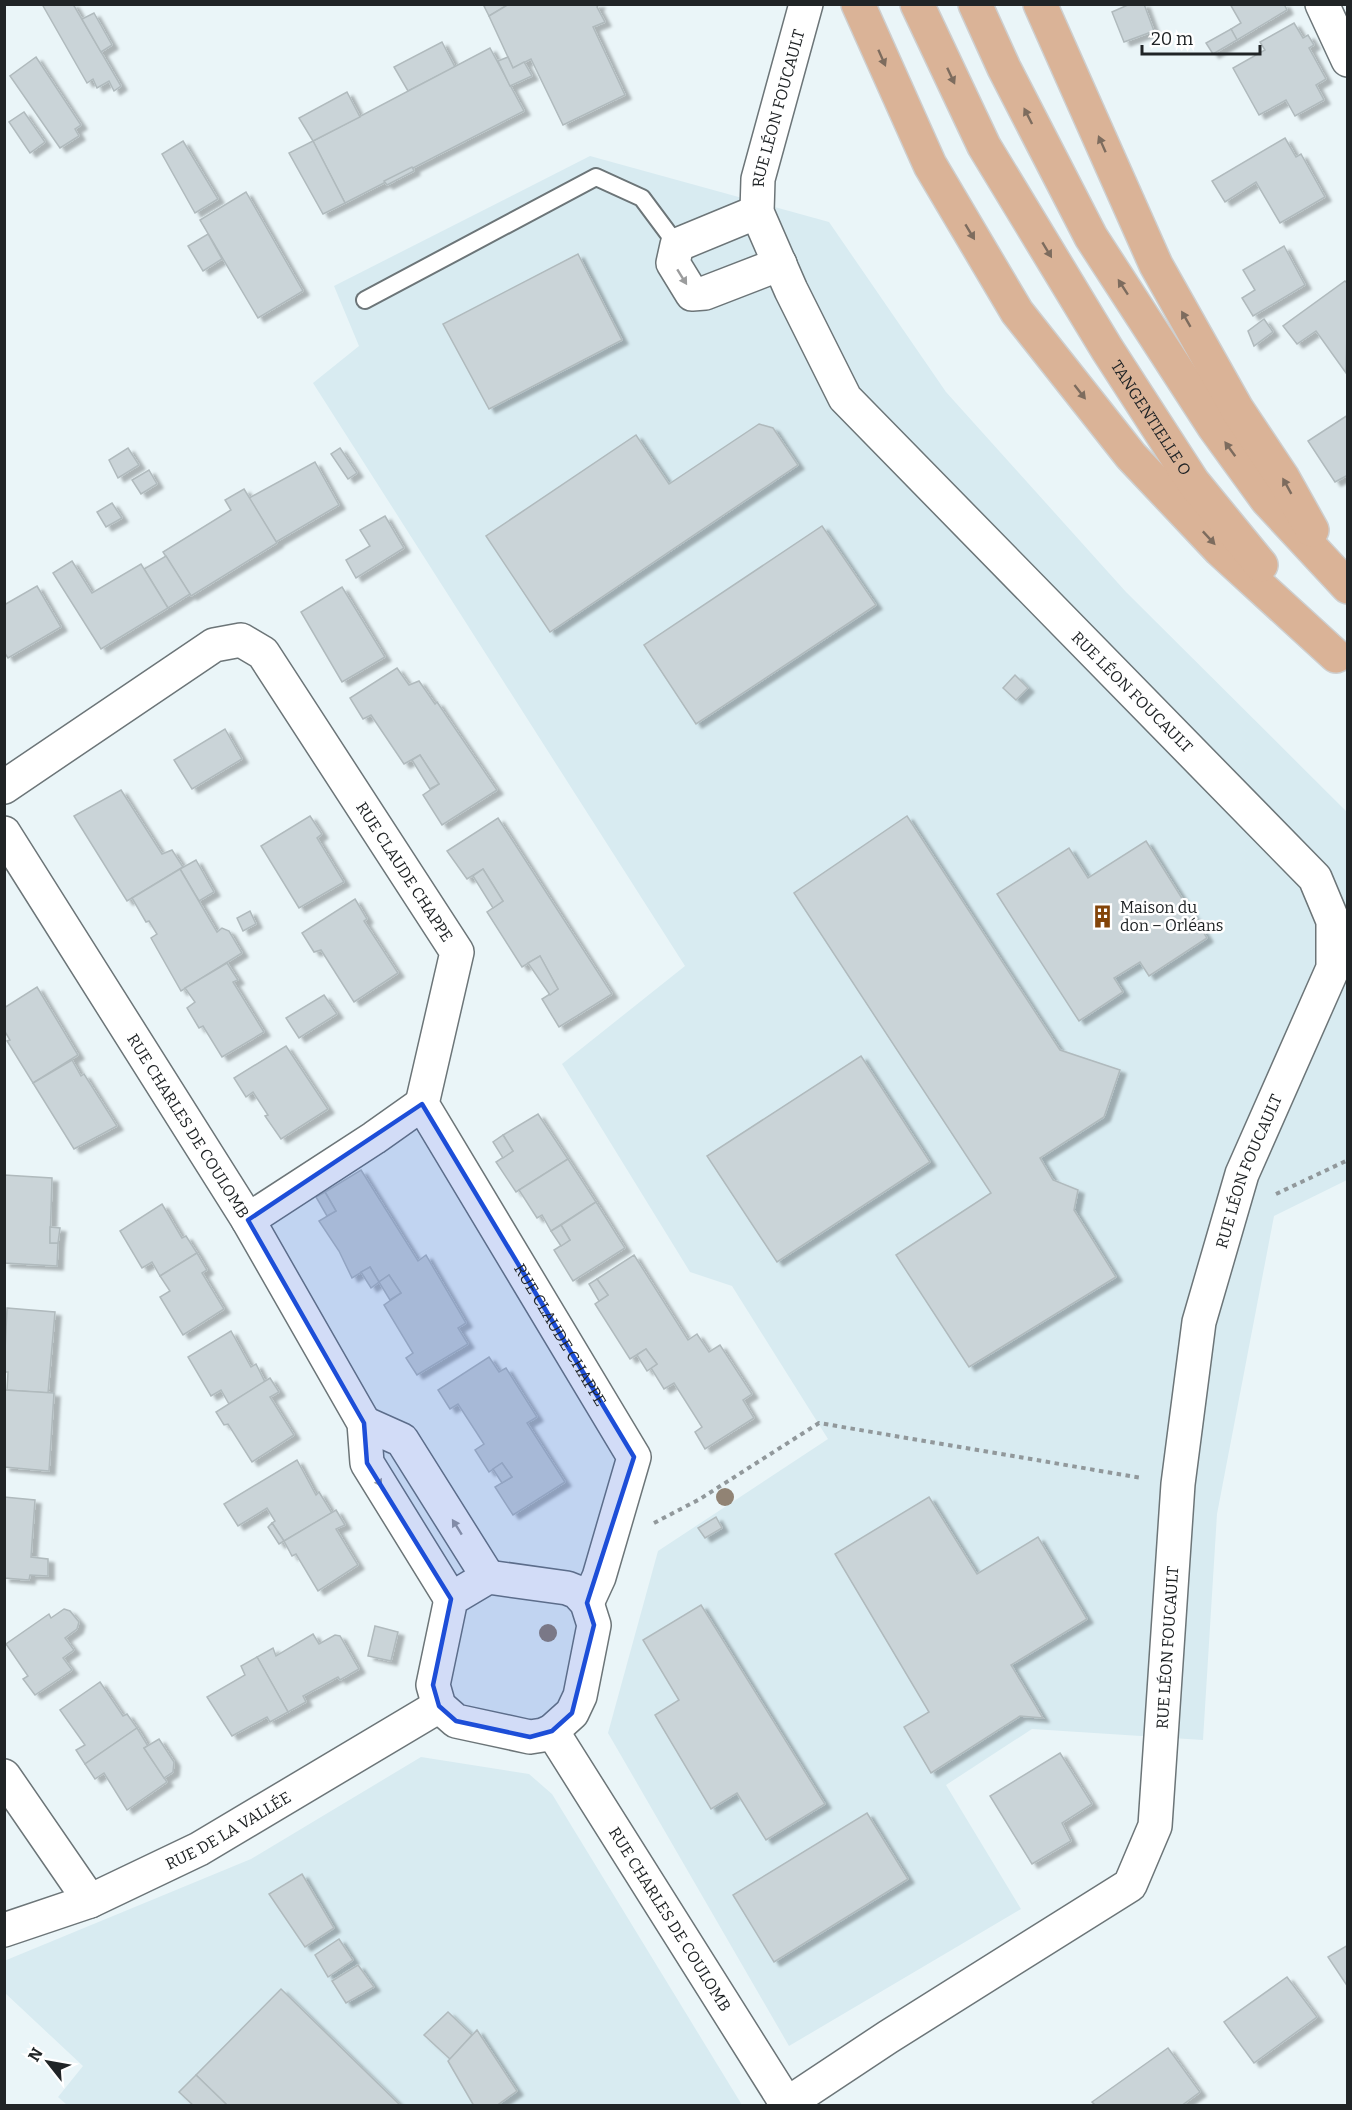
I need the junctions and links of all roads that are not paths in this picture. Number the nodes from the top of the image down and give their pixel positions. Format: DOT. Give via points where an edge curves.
graph roads {
  1 [pos="806,4"];
  2 [pos="858,4"];
  3 [pos="917,4"];
  4 [pos="975,4"];
  5 [pos="1040,4"];
  6 [pos="1322,4"];
  7 [pos="1347,60"];
  8 [pos="757,212"];
  9 [pos="677,245"];
  10 [pos="780,264"];
  11 [pos="365,300"];
  12 [pos="1342,580"];
  13 [pos="1342,662"];
  14 [pos="4,787"];
  15 [pos="4,833"];
  16 [pos="422,1104"];
  17 [pos="248,1220"];
  18 [pos="364,1423"];
  19 [pos="488,1576"];
  20 [pos="451,1599"];
  21 [pos="587,1603"];
  22 [pos="439,1706"];
  23 [pos="552,1731"];
  24 [pos="4,1776"];
  25 [pos="90,1901"];
  26 [pos="4,1930"];
  27 [pos="788,2105"];
  1 -- 8 [label="street, RUE LÉON FOUCAULT" via="758,179"];
  2 -- 13 [label="main road, one-way" via="930,165 1017,312 1131,456 1220,550"];
  3 -- 13 [label="main road, TANGENTIELLE O, one-way" via="984,146 1107,349 1193,482"];
  12 -- 4 [label="main road, one-way" via="1267,500 1202,409 1091,237"];
  12 -- 5 [label="main road, one-way" via="1283,478 1237,409 1156,265"];
  6 -- 7 [label="street"];
  8 -- 9 [label="street, RUE LÉON FOUCAULT"];
  8 -- 10 [label="street, RUE LÉON FOUCAULT"];
  9 -- 10 [label="street, one-way" via="673,263 693,294"];
  9 -- 11 [label="lane" via="642,198 596,177"];
  10 -- 27 [label="street, RUE LÉON FOUCAULT" via="845,398 1315,878 1333,921 1333,968 1242,1174 1199,1322 1178,1484 1155,1826 1130,1885"];
  14 -- 16 [label="street, RUE CLAUDE CHAPPE" via="214,645 241,640 263,653 457,952"];
  15 -- 17 [label="street, RUE CHARLES DE COULOMB"];
  16 -- 17 [label="street"];
  16 -- 21 [label="street, RUE CLAUDE CHAPPE" via="634,1457 599,1577"];
  17 -- 18 [label="street, RUE CHARLES DE COULOMB"];
  19 -- 18 [label="street, one-way" via="402,1440"];
  18 -- 20 [label="street, RUE CHARLES DE COULOMB, one-way" via="367,1463"];
  19 -- 20 [label="street"];
  19 -- 21 [label="street" via="567,1588"];
  20 -- 22 [label="street" via="433,1685"];
  21 -- 23 [label="street" via="594,1625 580,1696 572,1713"];
  22 -- 23 [label="street" via="456,1721 530,1737"];
  22 -- 25 [label="street, RUE DE LA VALLÉE" via="199,1849"];
  23 -- 27 [label="street, RUE CHARLES DE COULOMB"];
  24 -- 25 [label="street"];
  25 -- 26 [label="street, RUE DE LA VALLÉE"];
}
